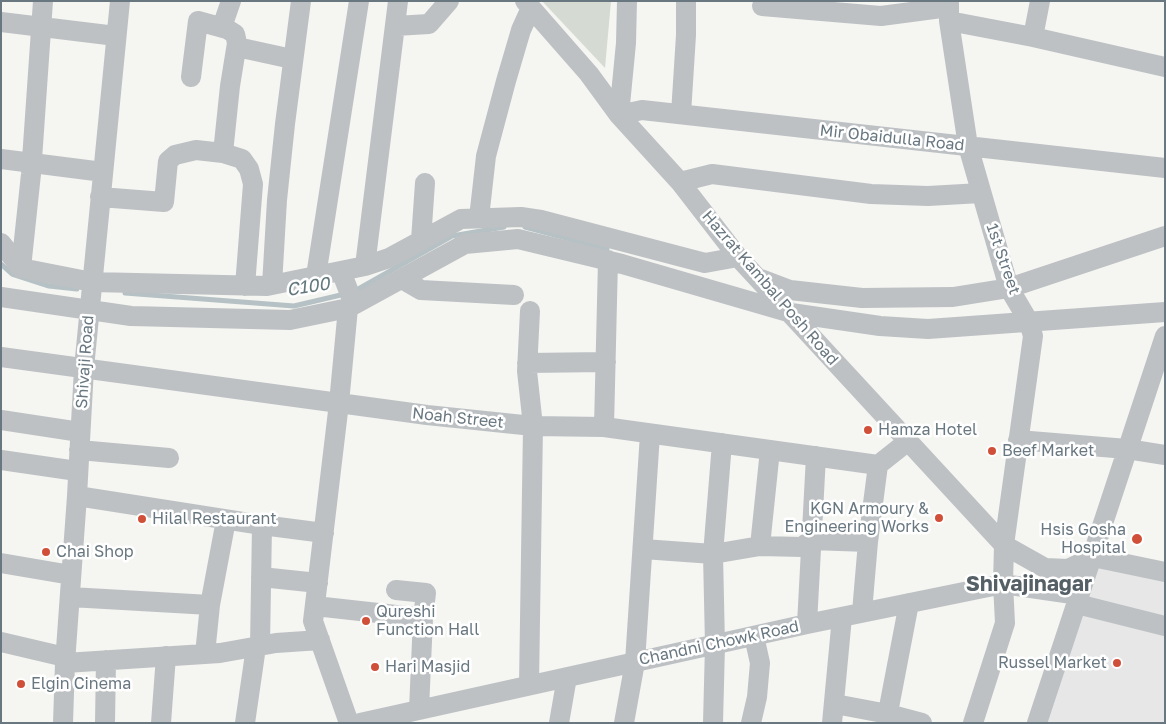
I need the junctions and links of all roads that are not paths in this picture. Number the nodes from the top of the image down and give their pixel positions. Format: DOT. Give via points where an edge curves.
graph roads {
  1 [pos="43,1"];
  2 [pos="120,1"];
  3 [pos="230,1"];
  4 [pos="301,1"];
  5 [pos="359,1"];
  6 [pos="398,1"];
  7 [pos="449,1"];
  8 [pos="627,1"];
  9 [pos="686,1"];
  10 [pos="1040,1"];
  11 [pos="528,5"];
  12 [pos="762,6"];
  13 [pos="948,10"];
  14 [pos="1,22"];
  15 [pos="395,26"];
  16 [pos="41,27"];
  17 [pos="222,27"];
  18 [pos="116,36"];
  19 [pos="1033,37"];
  20 [pos="626,43"];
  21 [pos="237,46"];
  22 [pos="292,60"];
  23 [pos="1165,67"];
  24 [pos="589,74"];
  25 [pos="191,78"];
  26 [pos="681,114"];
  27 [pos="619,115"];
  28 [pos="968,146"];
  29 [pos="223,153"];
  30 [pos="1,159"];
  31 [pos="31,162"];
  32 [pos="1165,168"];
  33 [pos="103,172"];
  34 [pos="680,182"];
  35 [pos="425,183"];
  36 [pos="981,193"];
  37 [pos="100,197"];
  38 [pos="479,218"];
  39 [pos="1165,236"];
  40 [pos="421,240"];
  41 [pos="1,243"];
  42 [pos="738,256"];
  43 [pos="608,260"];
  44 [pos="365,266"];
  45 [pos="20,268"];
  46 [pos="316,276"];
  47 [pos="757,278"];
  48 [pos="402,279"];
  49 [pos="272,285"];
  50 [pos="245,286"];
  51 [pos="1009,288"];
  52 [pos="348,294"];
  53 [pos="90,295"];
  54 [pos="514,295"];
  55 [pos="1,297"];
  56 [pos="530,311"];
  57 [pos="1165,312"];
  58 [pos="791,313"];
  59 [pos="1029,322"];
  60 [pos="1165,336"];
  61 [pos="1,356"];
  62 [pos="606,362"];
  63 [pos="527,363"];
  64 [pos="84,368"];
  65 [pos="1158,373"];
  66 [pos="339,403"];
  67 [pos="1,420"];
  68 [pos="533,426"];
  69 [pos="604,427"];
  70 [pos="650,434"];
  71 [pos="1018,440"];
  72 [pos="79,441"];
  73 [pos="907,442"];
  74 [pos="722,443"];
  75 [pos="1126,449"];
  76 [pos="770,450"];
  77 [pos="1165,455"];
  78 [pos="816,456"];
  79 [pos="169,458"];
  80 [pos="1,460"];
  81 [pos="878,465"];
  82 [pos="77,471"];
  83 [pos="77,496"];
  84 [pos="226,520"];
  85 [pos="262,525"];
  86 [pos="324,533"];
  87 [pos="811,540"];
  88 [pos="868,542"];
  89 [pos="1004,545"];
  90 [pos="760,546"];
  91 [pos="643,549"];
  92 [pos="713,554"];
  93 [pos="1093,557"];
  94 [pos="1,563"];
  95 [pos="1165,572"];
  96 [pos="71,575"];
  97 [pos="261,577"];
  98 [pos="318,582"];
  99 [pos="1003,584"];
  100 [pos="396,590"];
  101 [pos="70,597"];
  102 [pos="1078,600"];
  103 [pos="910,603"];
  104 [pos="210,605"];
  105 [pos="315,606"];
  106 [pos="862,612"];
  107 [pos="842,617"];
  108 [pos="423,618"];
  109 [pos="807,624"];
  110 [pos="1165,626"];
  111 [pos="754,636"];
  112 [pos="320,640"];
  113 [pos="1,642"];
  114 [pos="715,645"];
  115 [pos="258,646"];
  116 [pos="205,654"];
  117 [pos="166,656"];
  118 [pos="65,660"];
  119 [pos="106,660"];
  120 [pos="635,662"];
  121 [pos="566,677"];
  122 [pos="529,685"];
  123 [pos="419,710"];
  124 [pos="833,714"];
  125 [pos="887,718"];
  126 [pos="64,723"];
  127 [pos="105,723"];
  128 [pos="162,723"];
  129 [pos="245,723"];
  130 [pos="349,723"];
  131 [pos="360,723"];
  132 [pos="559,723"];
  133 [pos="624,723"];
  134 [pos="713,723"];
  135 [pos="750,723"];
  136 [pos="922,723"];
  137 [pos="973,723"];
  138 [pos="1036,723"];
  1 -- 16 [label="street"];
  2 -- 18 [label="street, Shivaji Road"];
  3 -- 17 [label="street"];
  4 -- 22 [label="street"];
  5 -- 46 [label="street"];
  6 -- 15 [label="street"];
  7 -- 15 [label="street" via="429,24"];
  8 -- 20 [label="street"];
  9 -- 26 [label="street"];
  10 -- 19 [label="street"];
  11 -- 24 [label="street, Hazrat Kambal Posh Road"];
  11 -- 38 [label="street" via="489,147"];
  12 -- 13 [label="street" via="881,16"];
  13 -- 19 [label="street"];
  13 -- 28 [label="street, 1st Street"];
  14 -- 16 [label="street"];
  15 -- 44 [label="street"];
  16 -- 18 [label="street"];
  16 -- 31 [label="street"];
  17 -- 21 [label="street" via="235,34"];
  17 -- 25 [label="street" via="198,22"];
  18 -- 33 [label="street, Shivaji Road"];
  19 -- 23 [label="street"];
  20 -- 24 [label="street" via="612,66 601,74"];
  20 -- 27 [label="street"];
  21 -- 22 [label="street"];
  21 -- 29 [label="street"];
  22 -- 49 [label="street" via="277,200"];
  24 -- 27 [label="street, Hazrat Kambal Posh Road"];
  26 -- 27 [label="street, Mir Obaidulla Road" via="642,110"];
  26 -- 28 [label="street, Mir Obaidulla Road"];
  27 -- 34 [label="street, Hazrat Kambal Posh Road"];
  28 -- 32 [label="street, Mir Obaidulla Road"];
  28 -- 36 [label="street, 1st Street"];
  29 -- 37 [label="street" via="196,150 175,155 168,162 164,202"];
  29 -- 50 [label="street" via="242,159 250,169 253,184"];
  30 -- 31 [label="street"];
  31 -- 33 [label="street"];
  31 -- 45 [label="street"];
  33 -- 37 [label="street, Shivaji Road"];
  34 -- 36 [label="street" via="712,174 879,194"];
  34 -- 42 [label="street, Hazrat Kambal Posh Road"];
  35 -- 40 [label="street"];
  36 -- 51 [label="street, 1st Street"];
  37 -- 53 [label="street, Shivaji Road"];
  38 -- 40 [label="street" via="461,218"];
  38 -- 42 [label="street" via="541,220 705,263"];
  39 -- 51 [label="street"];
  40 -- 44 [label="street" via="389,258"];
  41 -- 45 [label="street"];
  42 -- 47 [label="street, Hazrat Kambal Posh Road"];
  43 -- 48 [label="street" via="518,239 465,244"];
  43 -- 58 [label="street"];
  43 -- 62 [label="street"];
  44 -- 52 [label="street"];
  45 -- 53 [label="street"];
  46 -- 49 [label="street"];
  46 -- 52 [label="street"];
  47 -- 51 [label="street" via="790,290 862,298 953,297"];
  47 -- 58 [label="street, Hazrat Kambal Posh Road"];
  48 -- 52 [label="street"];
  48 -- 54 [label="street" via="420,290"];
  49 -- 50 [label="street"];
  50 -- 53 [label="street"];
  51 -- 59 [label="street, 1st Street"];
  52 -- 53 [label="street" via="290,320 131,316"];
  52 -- 66 [label="street"];
  53 -- 55 [label="street"];
  53 -- 64 [label="street, Shivaji Road"];
  56 -- 63 [label="street"];
  57 -- 59 [label="street"];
  58 -- 59 [label="street" via="928,330"];
  58 -- 73 [label="street, Hazrat Kambal Posh Road"];
  59 -- 71 [label="street, 1st Street" via="1033,336"];
  60 -- 65 [label="street"];
  61 -- 64 [label="street, Noah Street"];
  62 -- 63 [label="street"];
  62 -- 69 [label="street"];
  63 -- 68 [label="street"];
  64 -- 66 [label="street, Noah Street"];
  64 -- 72 [label="street, Shivaji Road"];
  65 -- 75 [label="street"];
  66 -- 68 [label="street, Noah Street"];
  66 -- 86 [label="street"];
  67 -- 72 [label="street"];
  68 -- 69 [label="street, Noah Street"];
  68 -- 122 [label="street"];
  69 -- 70 [label="street, Noah Street"];
  70 -- 74 [label="street, Noah Street"];
  70 -- 91 [label="street"];
  71 -- 75 [label="street"];
  71 -- 89 [label="street, 1st Street"];
  72 -- 79 [label="street"];
  72 -- 82 [label="street, Shivaji Road"];
  73 -- 81 [label="street"];
  73 -- 89 [label="street, Hazrat Kambal Posh Road"];
  74 -- 76 [label="street, Noah Street"];
  74 -- 92 [label="street"];
  75 -- 77 [label="street"];
  75 -- 93 [label="street"];
  76 -- 78 [label="street, Noah Street"];
  76 -- 90 [label="street"];
  78 -- 81 [label="street, Noah Street"];
  78 -- 87 [label="street"];
  80 -- 82 [label="street"];
  81 -- 88 [label="street"];
  82 -- 83 [label="street, Shivaji Road"];
  83 -- 84 [label="street"];
  83 -- 96 [label="street, Shivaji Road"];
  84 -- 85 [label="street"];
  84 -- 104 [label="street"];
  85 -- 86 [label="street"];
  85 -- 97 [label="street"];
  86 -- 98 [label="street"];
  87 -- 88 [label="street"];
  87 -- 90 [label="street" via="802,547"];
  87 -- 109 [label="street"];
  88 -- 106 [label="street"];
  89 -- 93 [label="street, Hazrat Kambal Posh Road" via="1045,568 1068,569"];
  89 -- 99 [label="street"];
  90 -- 92 [label="street"];
  91 -- 92 [label="street"];
  91 -- 120 [label="street"];
  92 -- 114 [label="street"];
  93 -- 95 [label="street"];
  93 -- 102 [label="street"];
  94 -- 96 [label="street"];
  96 -- 101 [label="street, Shivaji Road"];
  97 -- 98 [label="street"];
  97 -- 115 [label="street"];
  98 -- 105 [label="street"];
  99 -- 102 [label="street, Chandni Chowk Road"];
  99 -- 103 [label="street, Chandni Chowk Road"];
  99 -- 137 [label="street" via="1005,624"];
  100 -- 108 [label="street" via="426,593"];
  101 -- 104 [label="street"];
  101 -- 118 [label="street, Shivaji Road"];
  102 -- 110 [label="street, Chandni Chowk Road"];
  102 -- 138 [label="street"];
  103 -- 106 [label="street, Chandni Chowk Road"];
  103 -- 125 [label="street"];
  104 -- 116 [label="street"];
  105 -- 108 [label="street"];
  105 -- 112 [label="street" via="313,621"];
  106 -- 107 [label="street, Chandni Chowk Road"];
  107 -- 109 [label="street, Chandni Chowk Road"];
  107 -- 124 [label="street"];
  108 -- 123 [label="street"];
  109 -- 111 [label="street, Chandni Chowk Road"];
  111 -- 114 [label="street, Chandni Chowk Road"];
  111 -- 135 [label="street" via="760,663 757,697"];
  112 -- 115 [label="street"];
  112 -- 130 [label="street"];
  113 -- 118 [label="street"];
  114 -- 120 [label="street, Chandni Chowk Road"];
  114 -- 134 [label="street"];
  115 -- 116 [label="street"];
  115 -- 129 [label="street"];
  116 -- 117 [label="street"];
  117 -- 119 [label="street"];
  117 -- 128 [label="street"];
  118 -- 119 [label="street"];
  118 -- 126 [label="street, Shivaji Road"];
  119 -- 127 [label="street"];
  120 -- 121 [label="street, Chandni Chowk Road"];
  120 -- 133 [label="street"];
  121 -- 122 [label="street, Chandni Chowk Road"];
  121 -- 132 [label="street"];
  122 -- 123 [label="street, Chandni Chowk Road"];
  123 -- 131 [label="street, Chandni Chowk Road"];
  124 -- 125 [label="street"];
  125 -- 136 [label="street"];
}
